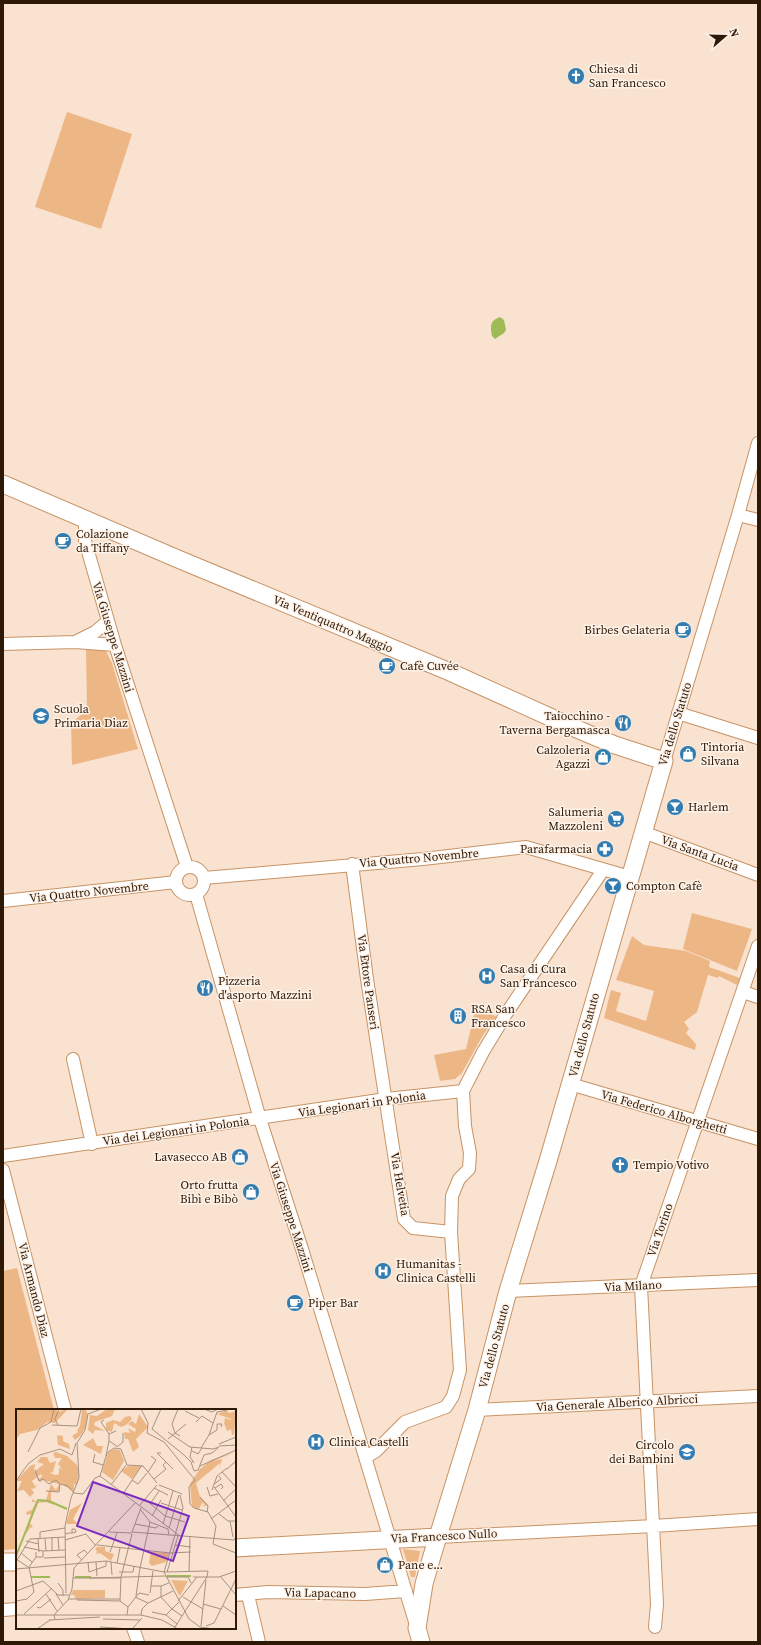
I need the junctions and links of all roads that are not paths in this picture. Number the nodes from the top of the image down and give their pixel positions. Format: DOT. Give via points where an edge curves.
graph roads {
  1 [pos="758,443"];
  2 [pos="3,484"];
  3 [pos="738,515"];
  4 [pos="85,519"];
  5 [pos="758,520"];
  6 [pos="108,621"];
  7 [pos="75,642"];
  8 [pos="3,644"];
  9 [pos="115,645"];
  10 [pos="678,713"];
  11 [pos="758,738"];
  12 [pos="664,761"];
  13 [pos="643,832"];
  14 [pos="352,864"];
  15 [pos="187,867"];
  16 [pos="603,870"];
  17 [pos="758,875"];
  18 [pos="630,877"];
  19 [pos="204,878"];
  20 [pos="176,882"];
  21 [pos="196,894"];
  22 [pos="3,901"];
  23 [pos="758,946"];
  24 [pos="743,992"];
  25 [pos="758,997"];
  26 [pos="73,1059"];
  27 [pos="570,1084"];
  28 [pos="463,1091"];
  29 [pos="386,1099"];
  30 [pos="260,1119"];
  31 [pos="697,1122"];
  32 [pos="758,1139"];
  33 [pos="92,1144"];
  34 [pos="3,1156"];
  35 [pos="3,1170"];
  36 [pos="451,1232"];
  37 [pos="758,1280"];
  38 [pos="641,1286"];
  39 [pos="508,1291"];
  40 [pos="758,1396"];
  41 [pos="647,1401"];
  42 [pos="65,1409"];
  43 [pos="477,1410"];
  44 [pos="366,1457"];
  45 [pos="758,1519"];
  46 [pos="654,1526"];
  47 [pos="438,1537"];
  48 [pos="389,1539"];
  49 [pos="236,1548"];
  50 [pos="3,1562"];
  51 [pos="16,1562"];
  52 [pos="406,1590"];
  53 [pos="248,1594"];
  54 [pos="236,1596"];
  55 [pos="16,1609"];
  56 [pos="3,1610"];
  57 [pos="655,1627"];
  58 [pos="133,1629"];
  59 [pos="419,1635"];
  60 [pos="138,1642"];
  61 [pos="259,1642"];
  1 -- 3 [label="street, Via dello Statuto"];
  2 -- 4 [label="street, Via Ventiquattro Maggio"];
  3 -- 5 [label="street"];
  3 -- 10 [label="street, Via dello Statuto"];
  4 -- 6 [label="street, Via Giuseppe Mazzini" via="85,541"];
  4 -- 12 [label="street, Via Ventiquattro Maggio" via="450,672 615,745"];
  6 -- 7 [label="street" via="95,632"];
  6 -- 9 [label="street, Via Giuseppe Mazzini"];
  7 -- 8 [label="street"];
  7 -- 9 [label="street"];
  9 -- 15 [label="street, Via Giuseppe Mazzini"];
  10 -- 11 [label="street"];
  10 -- 12 [label="street, Via dello Statuto"];
  12 -- 13 [label="street, Via dello Statuto"];
  13 -- 17 [label="street, Via Santa Lucia"];
  13 -- 18 [label="street, Via dello Statuto"];
  14 -- 16 [label="street, Via Quattro Novembre" via="526,847"];
  14 -- 19 [label="street, Via Quattro Novembre"];
  14 -- 29 [label="street, Via Ettore Panseri"];
  15 -- 19 [label="street" via="198,869"];
  15 -- 20 [label="street" via="178,872"];
  16 -- 18 [label="street, Via Quattro Novembre"];
  16 -- 28 [label="street" via="506,1014"];
  18 -- 27 [label="street, Via dello Statuto"];
  19 -- 21 [label="street" via="203,888"];
  20 -- 21 [label="street" via="182,893 189,896"];
  20 -- 22 [label="street, Via Quattro Novembre"];
  21 -- 30 [label="street, Via Giuseppe Mazzini"];
  23 -- 24 [label="street, Via Torino"];
  24 -- 25 [label="street"];
  24 -- 31 [label="street, Via Torino"];
  26 -- 33 [label="street, Via dei Legionari in Polonia"];
  27 -- 31 [label="street, Via Federico Alborghetti"];
  27 -- 39 [label="street, Via dello Statuto"];
  28 -- 29 [label="street, Via Legionari in Polonia"];
  28 -- 36 [label="street" via="470,1153 469,1169 459,1179 452,1196"];
  29 -- 30 [label="street, Via Legionari in Polonia"];
  29 -- 36 [label="street, Via Helvetia" via="404,1219 413,1228"];
  30 -- 33 [label="street, Via dei Legionari in Polonia"];
  30 -- 44 [label="street, Via Giuseppe Mazzini"];
  31 -- 32 [label="street, Via Federico Alborghetti"];
  31 -- 38 [label="street, Via Torino"];
  33 -- 34 [label="street, Via dei Legionari in Polonia"];
  35 -- 42 [label="street, Via Armando Diaz"];
  36 -- 44 [label="street" via="460,1370 452,1396 446,1407 406,1422 376,1451"];
  37 -- 38 [label="street, Via Milano"];
  38 -- 39 [label="street, Via Milano"];
  38 -- 41 [label="street, Via Torino"];
  39 -- 43 [label="street, Via dello Statuto"];
  40 -- 41 [label="street, Via Generale Alberico Albricci"];
  41 -- 43 [label="street, Via Generale Alberico Albricci"];
  41 -- 46 [label="street, Via Torino"];
  43 -- 47 [label="street, Via dello Statuto"];
  44 -- 48 [label="street, Via Giuseppe Mazzini"];
  45 -- 46 [label="street, Via Francesco Nullo"];
  46 -- 47 [label="street, Via Francesco Nullo"];
  46 -- 57 [label="street" via="658,1604"];
  47 -- 48 [label="street, Via Francesco Nullo"];
  47 -- 59 [label="street, Via dello Statuto" via="424,1584"];
  48 -- 49 [label="street, Via Francesco Nullo"];
  48 -- 52 [label="street, Via Giuseppe Mazzini"];
  50 -- 51 [label="street"];
  52 -- 53 [label="street, Via Lapacano" via="365,1594"];
  52 -- 59 [label="street, Via Giuseppe Mazzini"];
  53 -- 54 [label="street, Via Lapacano"];
  53 -- 61 [label="street"];
  55 -- 56 [label="street"];
  58 -- 60 [label="street"];
}
